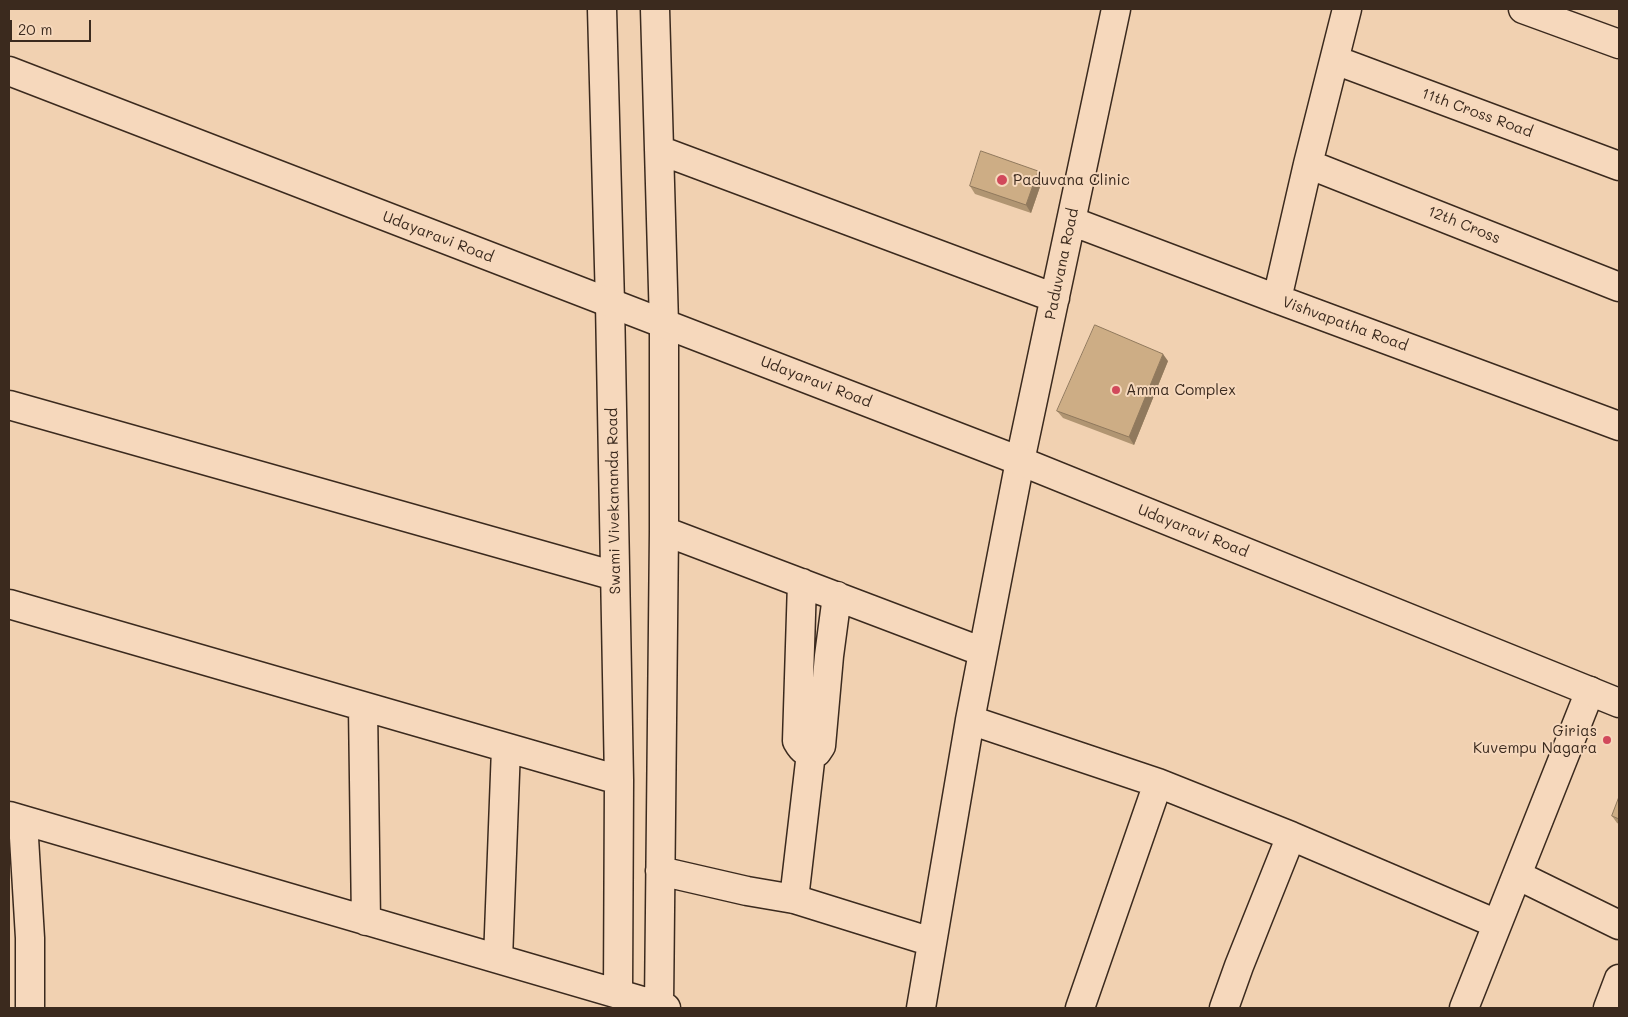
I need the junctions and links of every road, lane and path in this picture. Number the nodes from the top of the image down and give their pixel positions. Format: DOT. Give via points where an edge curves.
graph roads {
  1 [pos="602,9"];
  2 [pos="655,9"];
  3 [pos="1116,9"];
  4 [pos="1347,9"];
  5 [pos="1523,9"];
  6 [pos="1619,44"];
  7 [pos="1335,60"];
  8 [pos="9,71"];
  9 [pos="659,150"];
  10 [pos="1308,164"];
  11 [pos="1619,166"];
  12 [pos="1071,221"];
  13 [pos="1619,287"];
  14 [pos="1054,298"];
  15 [pos="1277,299"];
  16 [pos="610,303"];
  17 [pos="664,324"];
  18 [pos="9,405"];
  19 [pos="1619,426"];
  20 [pos="1020,461"];
  21 [pos="664,531"];
  22 [pos="615,576"];
  23 [pos="802,583"];
  24 [pos="837,596"];
  25 [pos="9,604"];
  26 [pos="983,652"];
  27 [pos="1590,691"];
  28 [pos="1619,703"];
  29 [pos="363,707"];
  30 [pos="970,720"];
  31 [pos="506,748"];
  32 [pos="811,753"];
  33 [pos="619,780"];
  34 [pos="1158,783"];
  35 [pos="16,818"];
  36 [pos="1291,836"];
  37 [pos="660,871"];
  38 [pos="1517,875"];
  39 [pos="794,899"];
  40 [pos="366,921"];
  41 [pos="1497,924"];
  42 [pos="1619,925"];
  43 [pos="932,942"];
  44 [pos="498,959"];
  45 [pos="19,978"];
  46 [pos="1619,978"];
  47 [pos="618,994"];
  48 [pos="662,1007"];
  49 [pos="30,1008"];
  50 [pos="921,1008"];
  51 [pos="1080,1008"];
  52 [pos="1224,1008"];
  53 [pos="1464,1008"];
  54 [pos="1608,1008"];
  1 -- 16 [label="street, Swami Vivekananda Road"];
  2 -- 9 [label="street"];
  3 -- 12 [label="street, Paduvana Road"];
  4 -- 7 [label="street"];
  5 -- 6 [label="street"];
  7 -- 10 [label="street"];
  7 -- 11 [label="street, 11th Cross Road"];
  8 -- 16 [label="street, Udayaravi Road"];
  9 -- 14 [label="street"];
  9 -- 17 [label="street"];
  10 -- 13 [label="street, 12th Cross"];
  10 -- 15 [label="street"];
  12 -- 14 [label="street, Paduvana Road"];
  12 -- 15 [label="street, Vishvapatha Road"];
  14 -- 20 [label="street, Paduvana Road"];
  15 -- 19 [label="street, Vishvapatha Road"];
  16 -- 17 [label="street, Udayaravi Road"];
  16 -- 22 [label="street, Swami Vivekananda Road"];
  17 -- 20 [label="street, Udayaravi Road"];
  17 -- 21 [label="street"];
  18 -- 22 [label="street"];
  20 -- 26 [label="street, Paduvana Road"];
  20 -- 27 [label="street, Udayaravi Road"];
  21 -- 23 [label="street"];
  21 -- 37 [label="street"];
  22 -- 33 [label="street, Swami Vivekananda Road"];
  23 -- 24 [label="street"];
  23 -- 32 [label="street" via="797,740 802,750"];
  24 -- 26 [label="street"];
  24 -- 32 [label="street" via="821,746 818,752"];
  25 -- 29 [label="street"];
  26 -- 30 [label="street, Paduvana Road"];
  27 -- 28 [label="street, Udayaravi Road"];
  27 -- 38 [label="street"];
  29 -- 31 [label="street"];
  29 -- 40 [label="street"];
  30 -- 34 [label="street"];
  30 -- 43 [label="street, Paduvana Road"];
  31 -- 33 [label="street"];
  31 -- 44 [label="street"];
  32 -- 39 [label="street"];
  33 -- 47 [label="street, Swami Vivekananda Road"];
  34 -- 36 [label="street"];
  34 -- 51 [label="street"];
  35 -- 40 [label="street"];
  35 -- 45 [label="street" via="30,938"];
  36 -- 41 [label="street"];
  36 -- 52 [label="street"];
  37 -- 39 [label="street"];
  37 -- 48 [label="street"];
  38 -- 41 [label="street"];
  38 -- 42 [label="street"];
  39 -- 43 [label="street"];
  40 -- 44 [label="street"];
  41 -- 53 [label="street"];
  43 -- 50 [label="street, Paduvana Road"];
  44 -- 47 [label="street"];
  45 -- 49 [label="street"];
  46 -- 54 [label="street"];
  47 -- 48 [label="street"];
}
